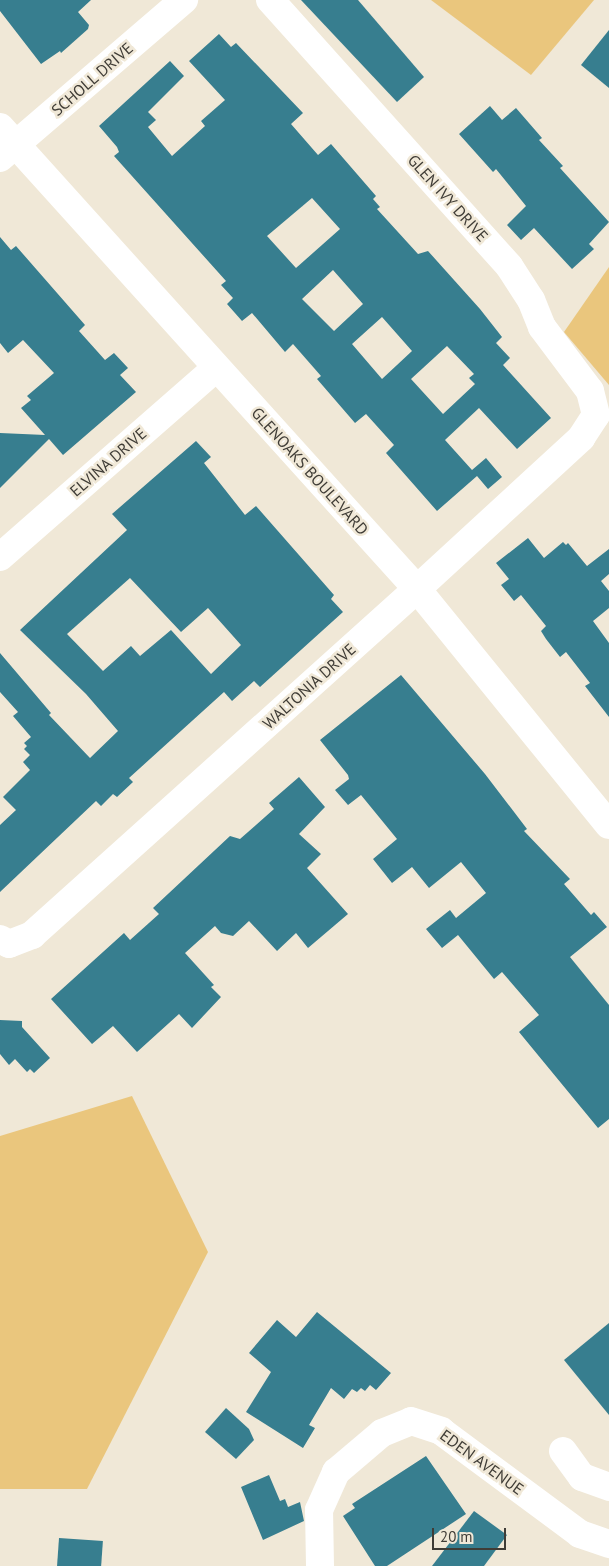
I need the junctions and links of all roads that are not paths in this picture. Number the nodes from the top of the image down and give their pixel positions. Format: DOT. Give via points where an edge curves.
graph roads {
  1 [pos="184,0"];
  2 [pos="270,0"];
  3 [pos="5,144"];
  4 [pos="216,368"];
  5 [pos="596,415"];
  6 [pos="0,557"];
  7 [pos="417,589"];
  8 [pos="609,824"];
  9 [pos="5,942"];
  10 [pos="563,1451"];
  11 [pos="609,1487"];
  12 [pos="609,1544"];
  13 [pos="320,1566"];
  1 -- 3 [label="street, SCHOLL DRIVE"];
  2 -- 5 [label="street, GLEN IVY DRIVE" via="510,266 531,300 542,327 590,392"];
  3 -- 4 [label="street, GLENOAKS BOULEVARD"];
  4 -- 6 [label="street, ELVINA DRIVE"];
  4 -- 7 [label="street, GLENOAKS BOULEVARD"];
  5 -- 7 [label="street, WALTONIA DRIVE" via="581,438"];
  7 -- 8 [label="street, GLENOAKS BOULEVARD"];
  7 -- 9 [label="street, WALTONIA DRIVE" via="32,934"];
  10 -- 11 [label="street" via="582,1477"];
  12 -- 13 [label="street, EDEN AVENUE" via="580,1534 441,1432 411,1422 382,1433 336,1472 320,1510"];
}
